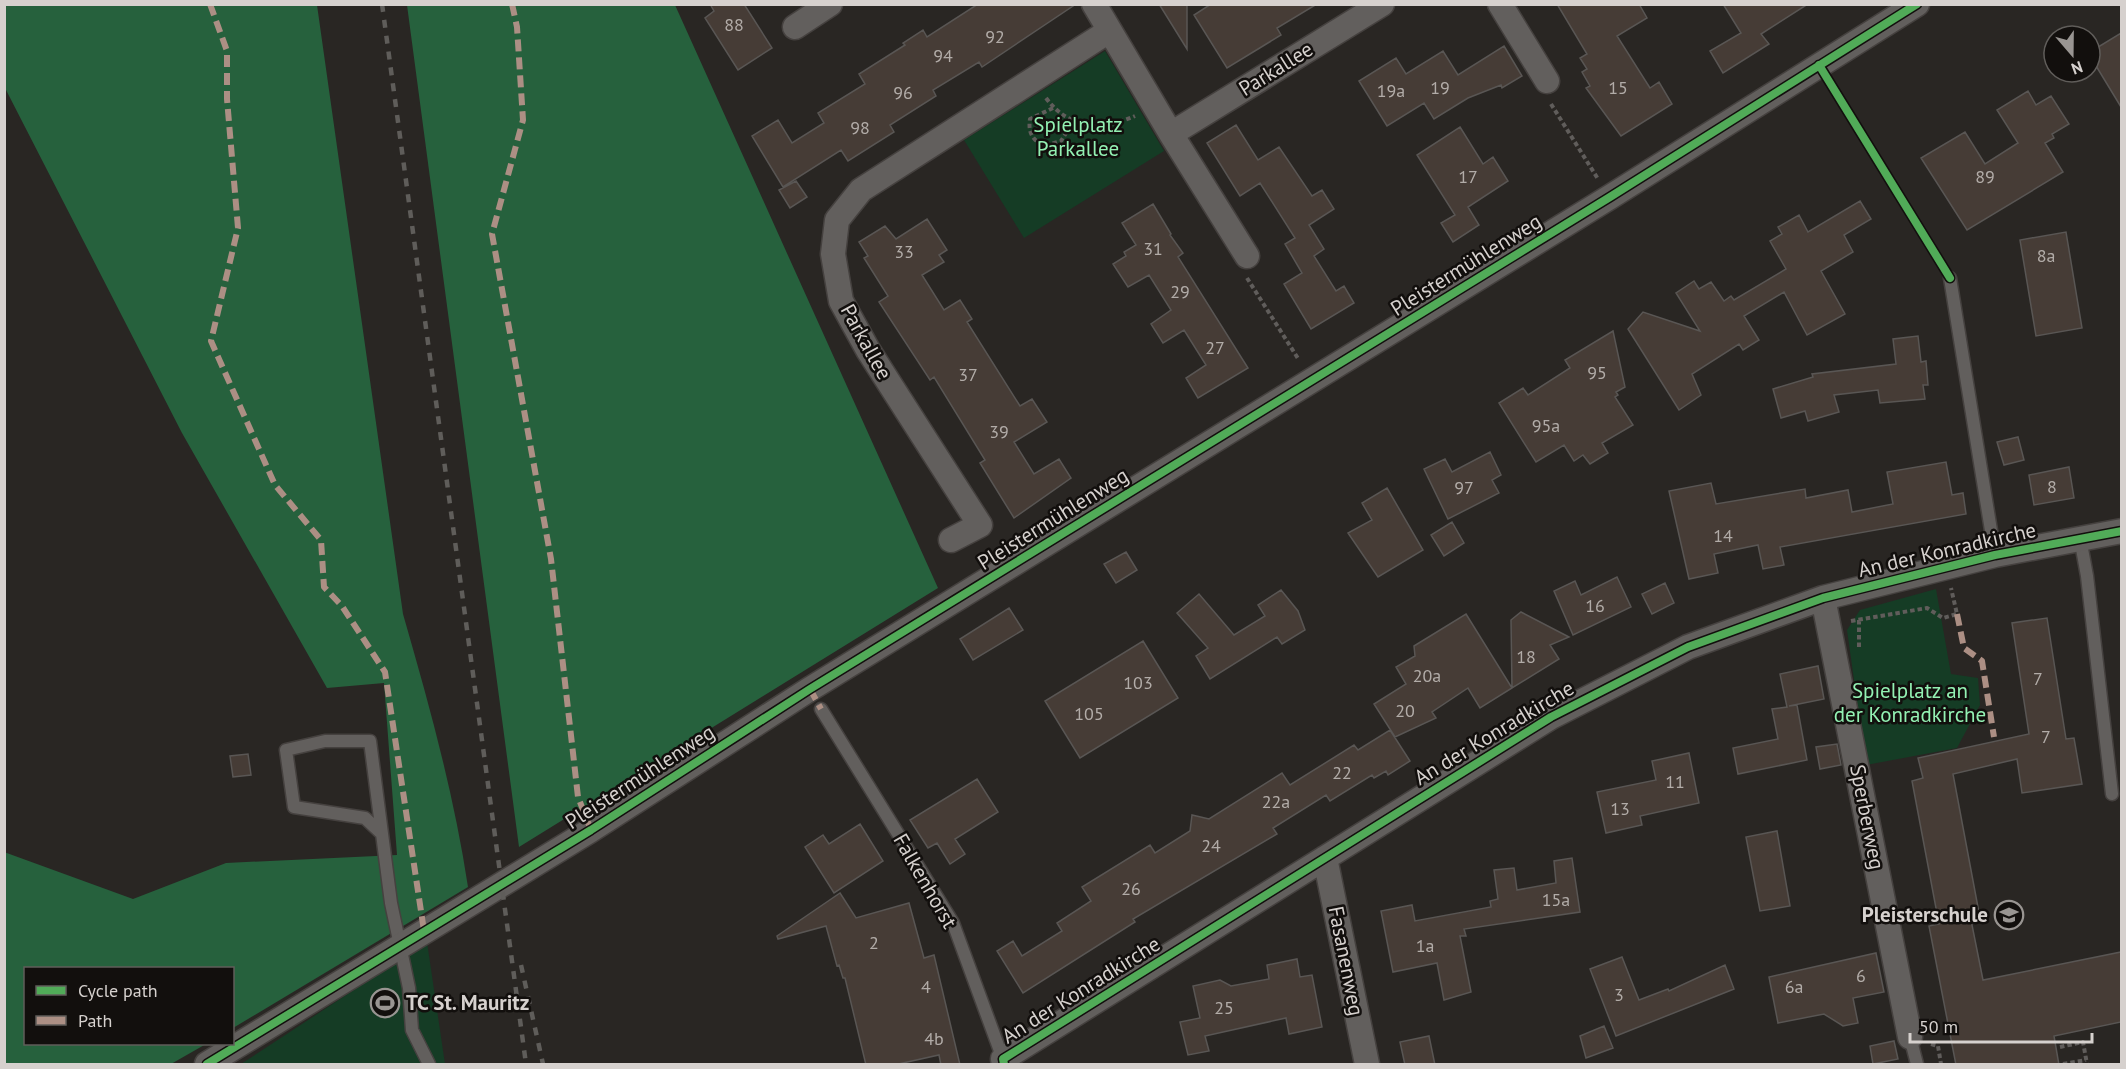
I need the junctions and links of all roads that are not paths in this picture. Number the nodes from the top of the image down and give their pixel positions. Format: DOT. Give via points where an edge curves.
graph roads {
  1 [pos="830,4"];
  2 [pos="1094,4"];
  3 [pos="1382,4"];
  4 [pos="1500,4"];
  5 [pos="1917,4"];
  6 [pos="795,27"];
  7 [pos="1109,31"];
  8 [pos="1547,81"];
  9 [pos="1171,134"];
  10 [pos="1247,256"];
  11 [pos="1950,278"];
  12 [pos="2121,531"];
  13 [pos="2080,538"];
  14 [pos="951,540"];
  15 [pos="1995,555"];
  16 [pos="1823,598"];
  17 [pos="821,709"];
  18 [pos="2112,794"];
  19 [pos="380,832"];
  20 [pos="1325,858"];
  21 [pos="399,947"];
  22 [pos="1910,1037"];
  23 [pos="1004,1062"];
  24 [pos="207,1065"];
  25 [pos="429,1065"];
  26 [pos="1366,1065"];
  27 [pos="1917,1065"];
  1 -- 6 [label="street"];
  2 -- 7 [label="street"];
  3 -- 9 [label="street, Parkallee"];
  4 -- 8 [label="street"];
  5 -- 21 [label="street, Pleistermühlenweg"];
  7 -- 9 [label="street"];
  7 -- 14 [label="street, Parkallee" via="861,190 837,220 833,254 841,301 867,350 980,525"];
  9 -- 10 [label="street"];
  11 -- 15 [label="lane, An der Konradkirche"];
  12 -- 13 [label="street, An der Konradkirche"];
  13 -- 15 [label="street, An der Konradkirche"];
  13 -- 18 [label="lane"];
  15 -- 16 [label="street, An der Konradkirche"];
  16 -- 20 [label="street, An der Konradkirche" via="1688,647 1551,717"];
  16 -- 22 [label="street, Sperberweg"];
  17 -- 23 [label="lane, Falkenhorst" via="953,923"];
  19 -- 19 [label="lane" via="370,741 325,741 286,750 294,807 365,818"];
  19 -- 21 [label="lane"];
  20 -- 23 [label="street, An der Konradkirche"];
  20 -- 26 [label="street, Fasanenweg"];
  21 -- 24 [label="street, Pleistermühlenweg"];
  21 -- 25 [label="lane" via="410,988 412,1030"];
  22 -- 27 [label="lane"];
}
